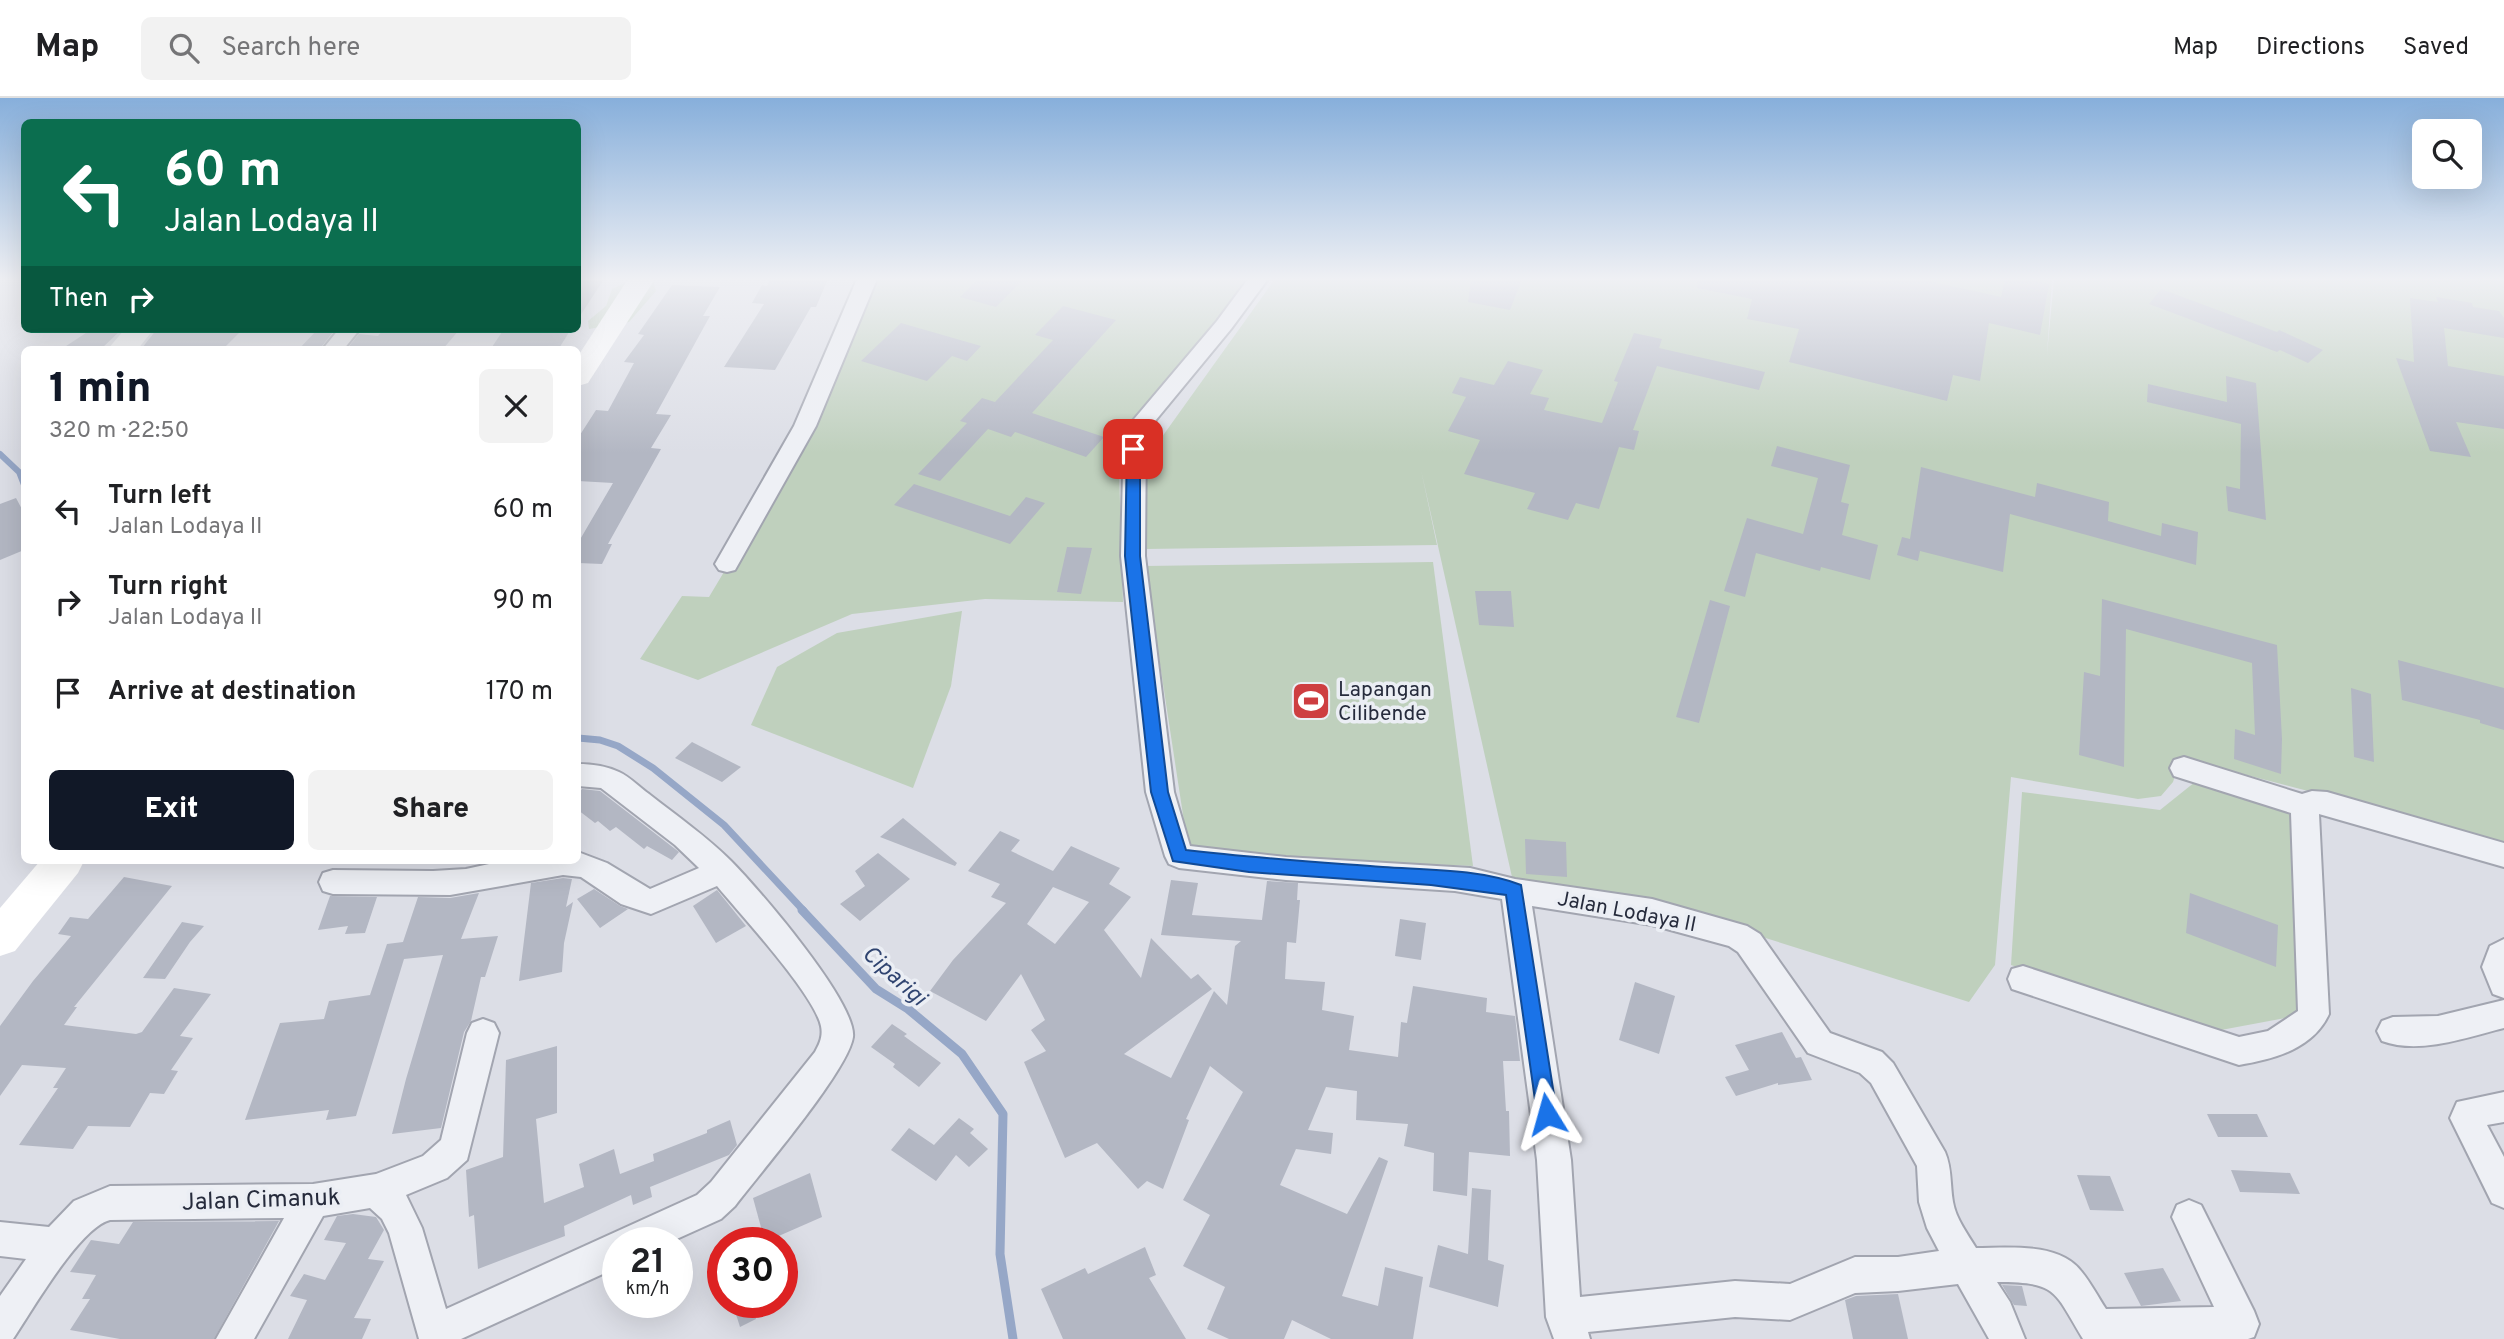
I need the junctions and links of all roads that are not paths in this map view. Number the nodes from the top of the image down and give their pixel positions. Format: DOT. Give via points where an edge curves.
graph roads {
  1 [pos="604,337"];
  2 [pos="843,337"];
  3 [pos="1214,337"];
  4 [pos="581,372"];
  5 [pos="727,565"];
  6 [pos="2184,768"];
  7 [pos="581,775"];
  8 [pos="2305,806"];
  9 [pos="2504,855"];
  10 [pos="62,864"];
  11 [pos="722,870"];
  12 [pos="332,882"];
  13 [pos="1514,891"];
  14 [pos="0,938"];
  15 [pos="2504,952"];
  16 [pos="2023,979"];
  17 [pos="2504,984"];
  18 [pos="2504,1014"];
  19 [pos="2393,1031"];
  20 [pos="483,1033"];
  21 [pos="2504,1107"];
  22 [pos="376,1191"];
  23 [pos="2504,1191"];
  24 [pos="313,1201"];
  25 [pos="2189,1217"];
  26 [pos="666,1227"];
  27 [pos="0,1239"];
  28 [pos="57,1245"];
  29 [pos="602,1257"];
  30 [pos="1967,1265"];
  31 [pos="2241,1324"];
  32 [pos="0,1327"];
  33 [pos="1568,1328"];
  34 [pos="2101,1333"];
  35 [pos="437,1336"];
  36 [pos="234,1339"];
  37 [pos="2007,1339"];
  1 -- 4 [label="street"];
  2 -- 5 [label="street" via="805,426"];
  3 -- 13 [label="street, Jalan Lodaya II" via="1135,431 1133,556 1160,792 1179,856 1431,877"];
  6 -- 8 [label="street"];
  7 -- 11 [label="street" via="610,780"];
  8 -- 9 [label="street" via="2327,803"];
  8 -- 16 [label="street" via="2314,1014 2275,1044 2239,1051"];
  10 -- 14 [label="street"];
  11 -- 12 [label="street" via="651,902 639,901 598,870 575,864 464,881"];
  11 -- 26 [label="street" via="824,998 837,1024 837,1042 723,1194 709,1208"];
  13 -- 30 [label="street, Jalan Lodaya II" via="1652,912 1737,935 1749,943 1819,1043 1871,1062 1882,1073 1934,1163 1939,1216"];
  13 -- 33 [label="street" via="1554,1160"];
  15 -- 17 [label="street" via="2496,966"];
  18 -- 19 [label="street" via="2438,1030"];
  20 -- 22 [label="street" via="455,1149 435,1167"];
  21 -- 23 [label="street" via="2468,1113 2466,1118"];
  22 -- 24 [label="street, Jalan Cimanuk"];
  22 -- 35 [label="street" via="394,1207 405,1228"];
  24 -- 28 [label="street, Jalan Cimanuk" via="99,1205 83,1213"];
  24 -- 36 [label="street"];
  25 -- 31 [label="street"];
  27 -- 28 [label="street"];
  28 -- 32 [label="street, Jalan Cimanuk"];
  29 -- 35 [label="street"];
  30 -- 33 [label="street" via="1855,1275 1790,1302 1735,1299"];
  30 -- 34 [label="street" via="2053,1270 2068,1282"];
  30 -- 37 [label="street, Jalan Lodaya II"];
  31 -- 34 [label="street"];
}
